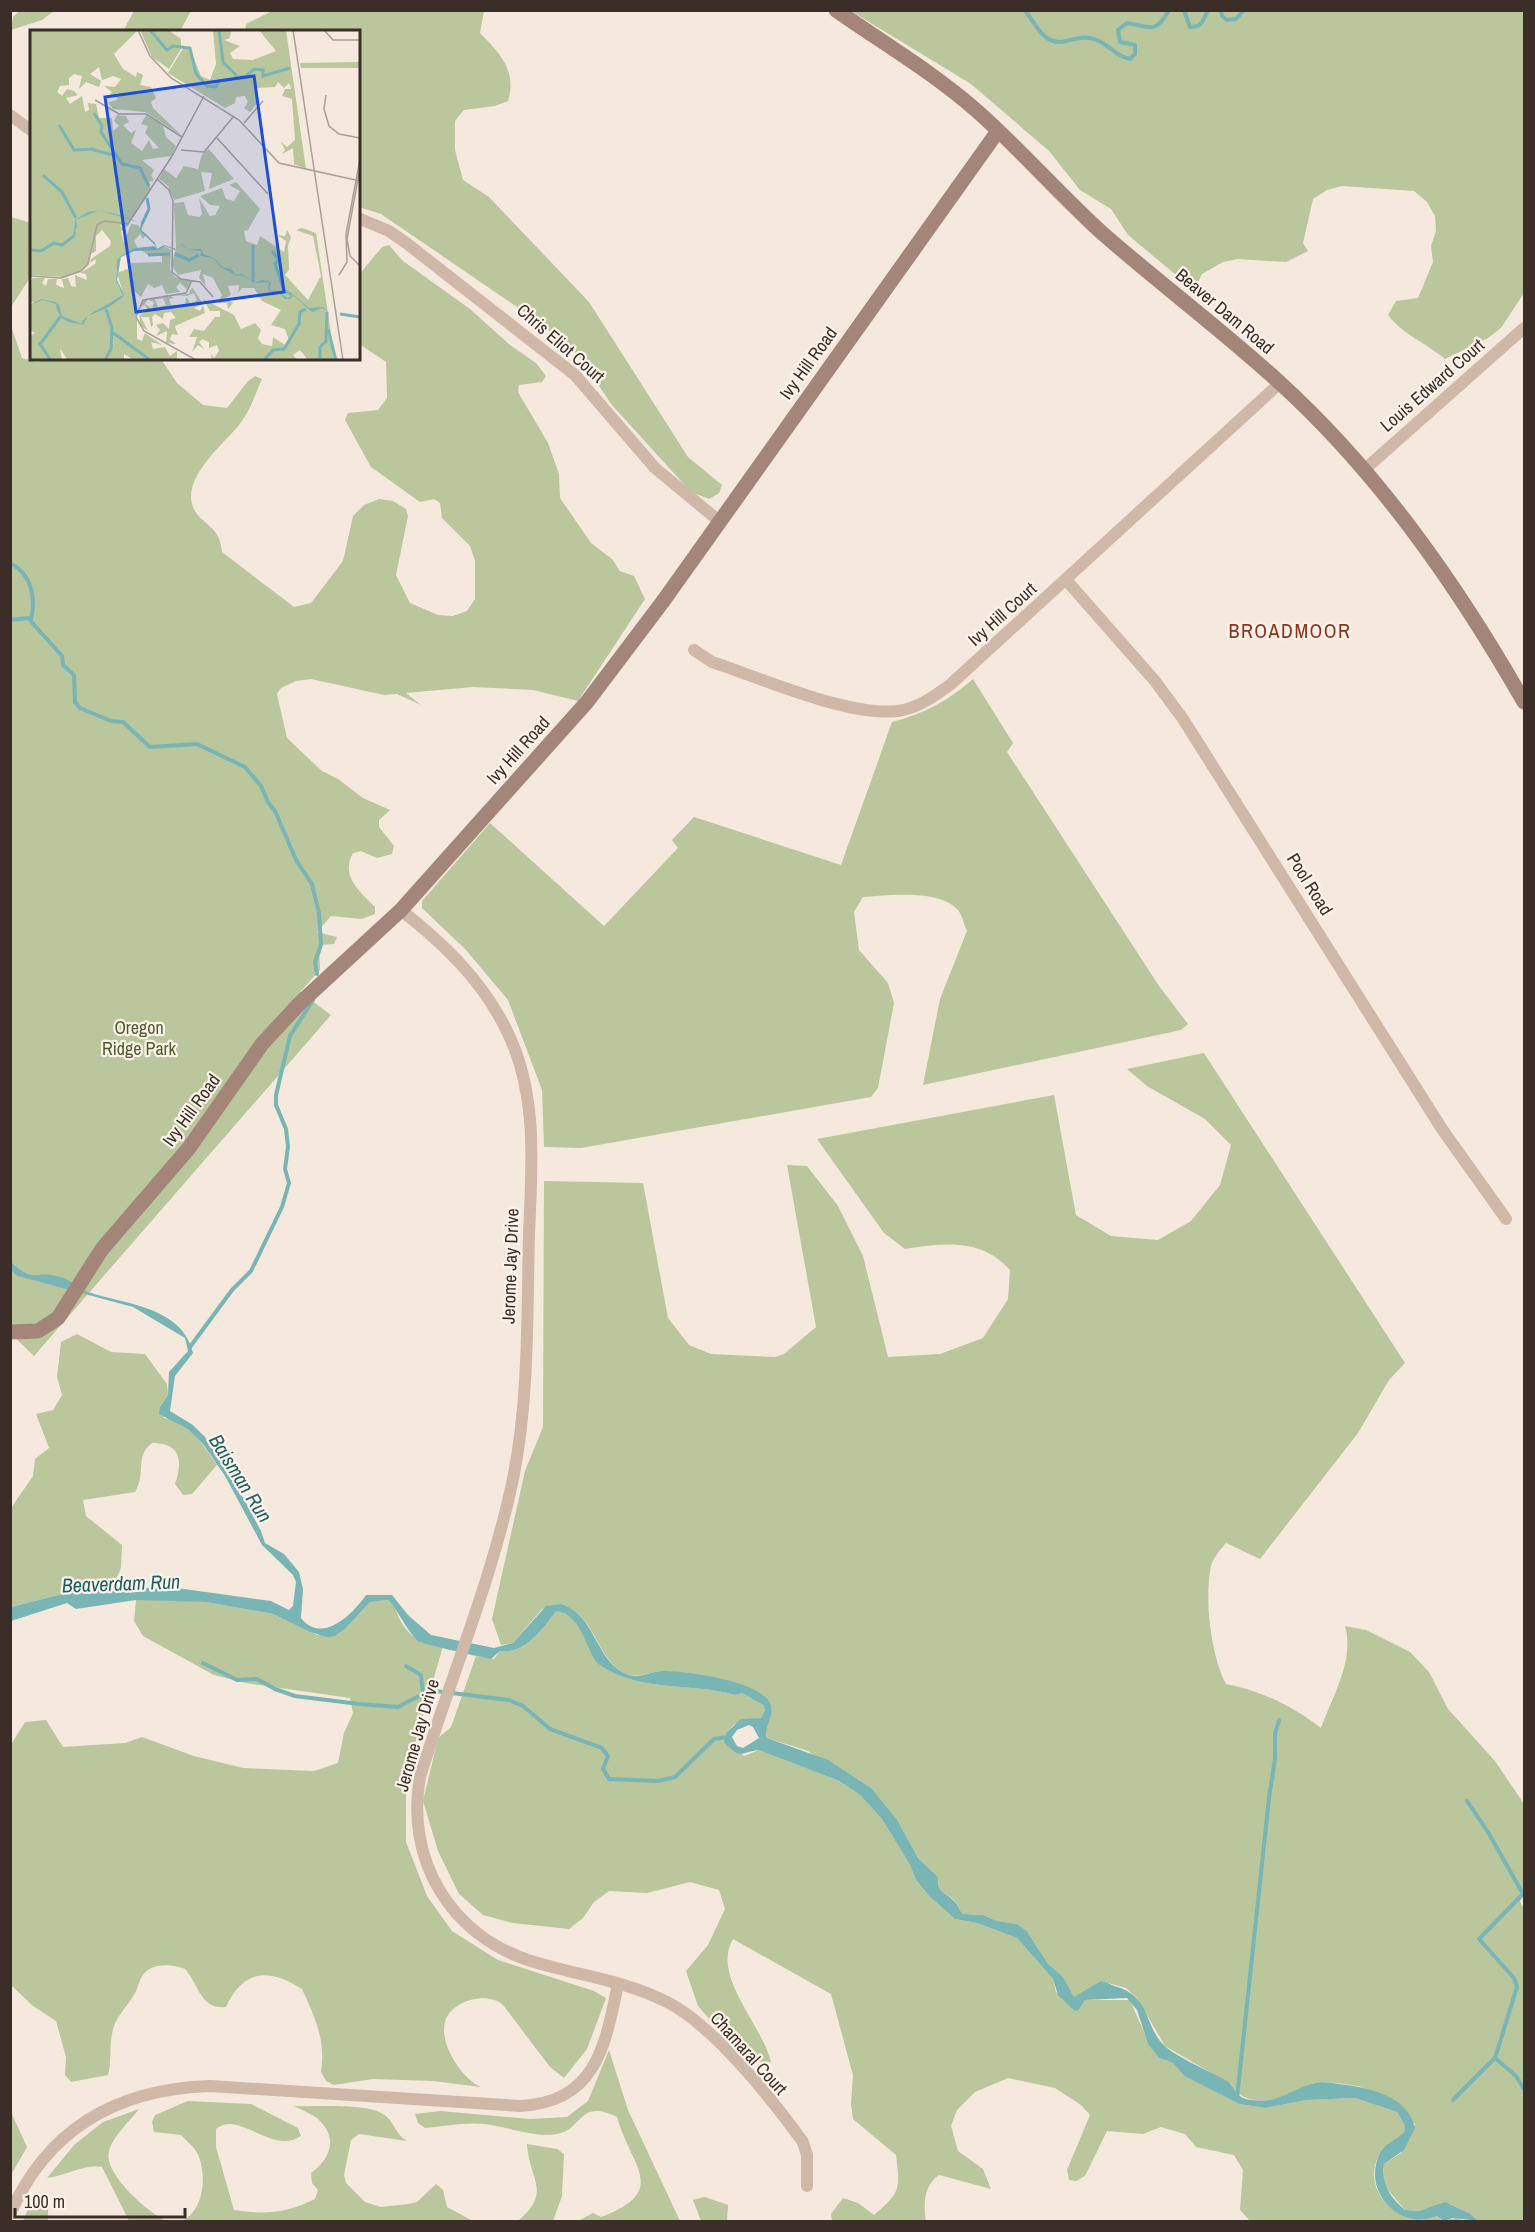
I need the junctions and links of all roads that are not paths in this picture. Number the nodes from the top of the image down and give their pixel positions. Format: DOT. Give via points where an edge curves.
graph roads {
  1 [pos="836,10"];
  2 [pos="10,115"];
  3 [pos="30,130"];
  4 [pos="998,131"];
  5 [pos="360,219"];
  6 [pos="1524,328"];
  7 [pos="1280,383"];
  8 [pos="1364,470"];
  9 [pos="719,521"];
  10 [pos="1067,581"];
  11 [pos="694,650"];
  12 [pos="1524,702"];
  13 [pos="401,910"];
  14 [pos="1506,1219"];
  15 [pos="10,1332"];
  16 [pos="618,1984"];
  17 [pos="807,2186"];
  18 [pos="10,2214"];
  1 -- 4 [label="street, Beaver Dam Road" via="947,87"];
  2 -- 3 [label="street"];
  4 -- 7 [label="street, Beaver Dam Road" via="1101,232"];
  4 -- 9 [label="street, Ivy Hill Road"];
  5 -- 9 [label="street, Chris Eliot Court" via="405,242 568,369 655,468"];
  6 -- 8 [label="street, Louis Edward Court"];
  7 -- 8 [label="street, Beaver Dam Road"];
  7 -- 10 [label="street, Ivy Hill Court"];
  8 -- 12 [label="street, Beaver Dam Road" via="1451,583"];
  9 -- 13 [label="street, Ivy Hill Road" via="587,702"];
  10 -- 11 [label="street, Ivy Hill Court" via="951,684 919,705 900,711 861,710 837,704 712,662"];
  10 -- 14 [label="street, Pool Road" via="1155,681 1195,735 1446,1135"];
  13 -- 15 [label="street, Ivy Hill Road" via="303,999 262,1044 189,1148 102,1249 58,1318 38,1331"];
  13 -- 16 [label="street, Jerome Jay Drive" via="458,959 494,1006 520,1064 531,1124 532,1160 520,1426 514,1471 497,1547 438,1719 416,1798 420,1846 438,1891 471,1928 510,1953"];
  16 -- 17 [label="street, Chamaral Court" via="666,2001 709,2032 803,2142"];
  16 -- 18 [label="street" via="594,2066 584,2081 557,2100 520,2106 210,2086 150,2092 95,2114 68,2134 40,2162"];
}
